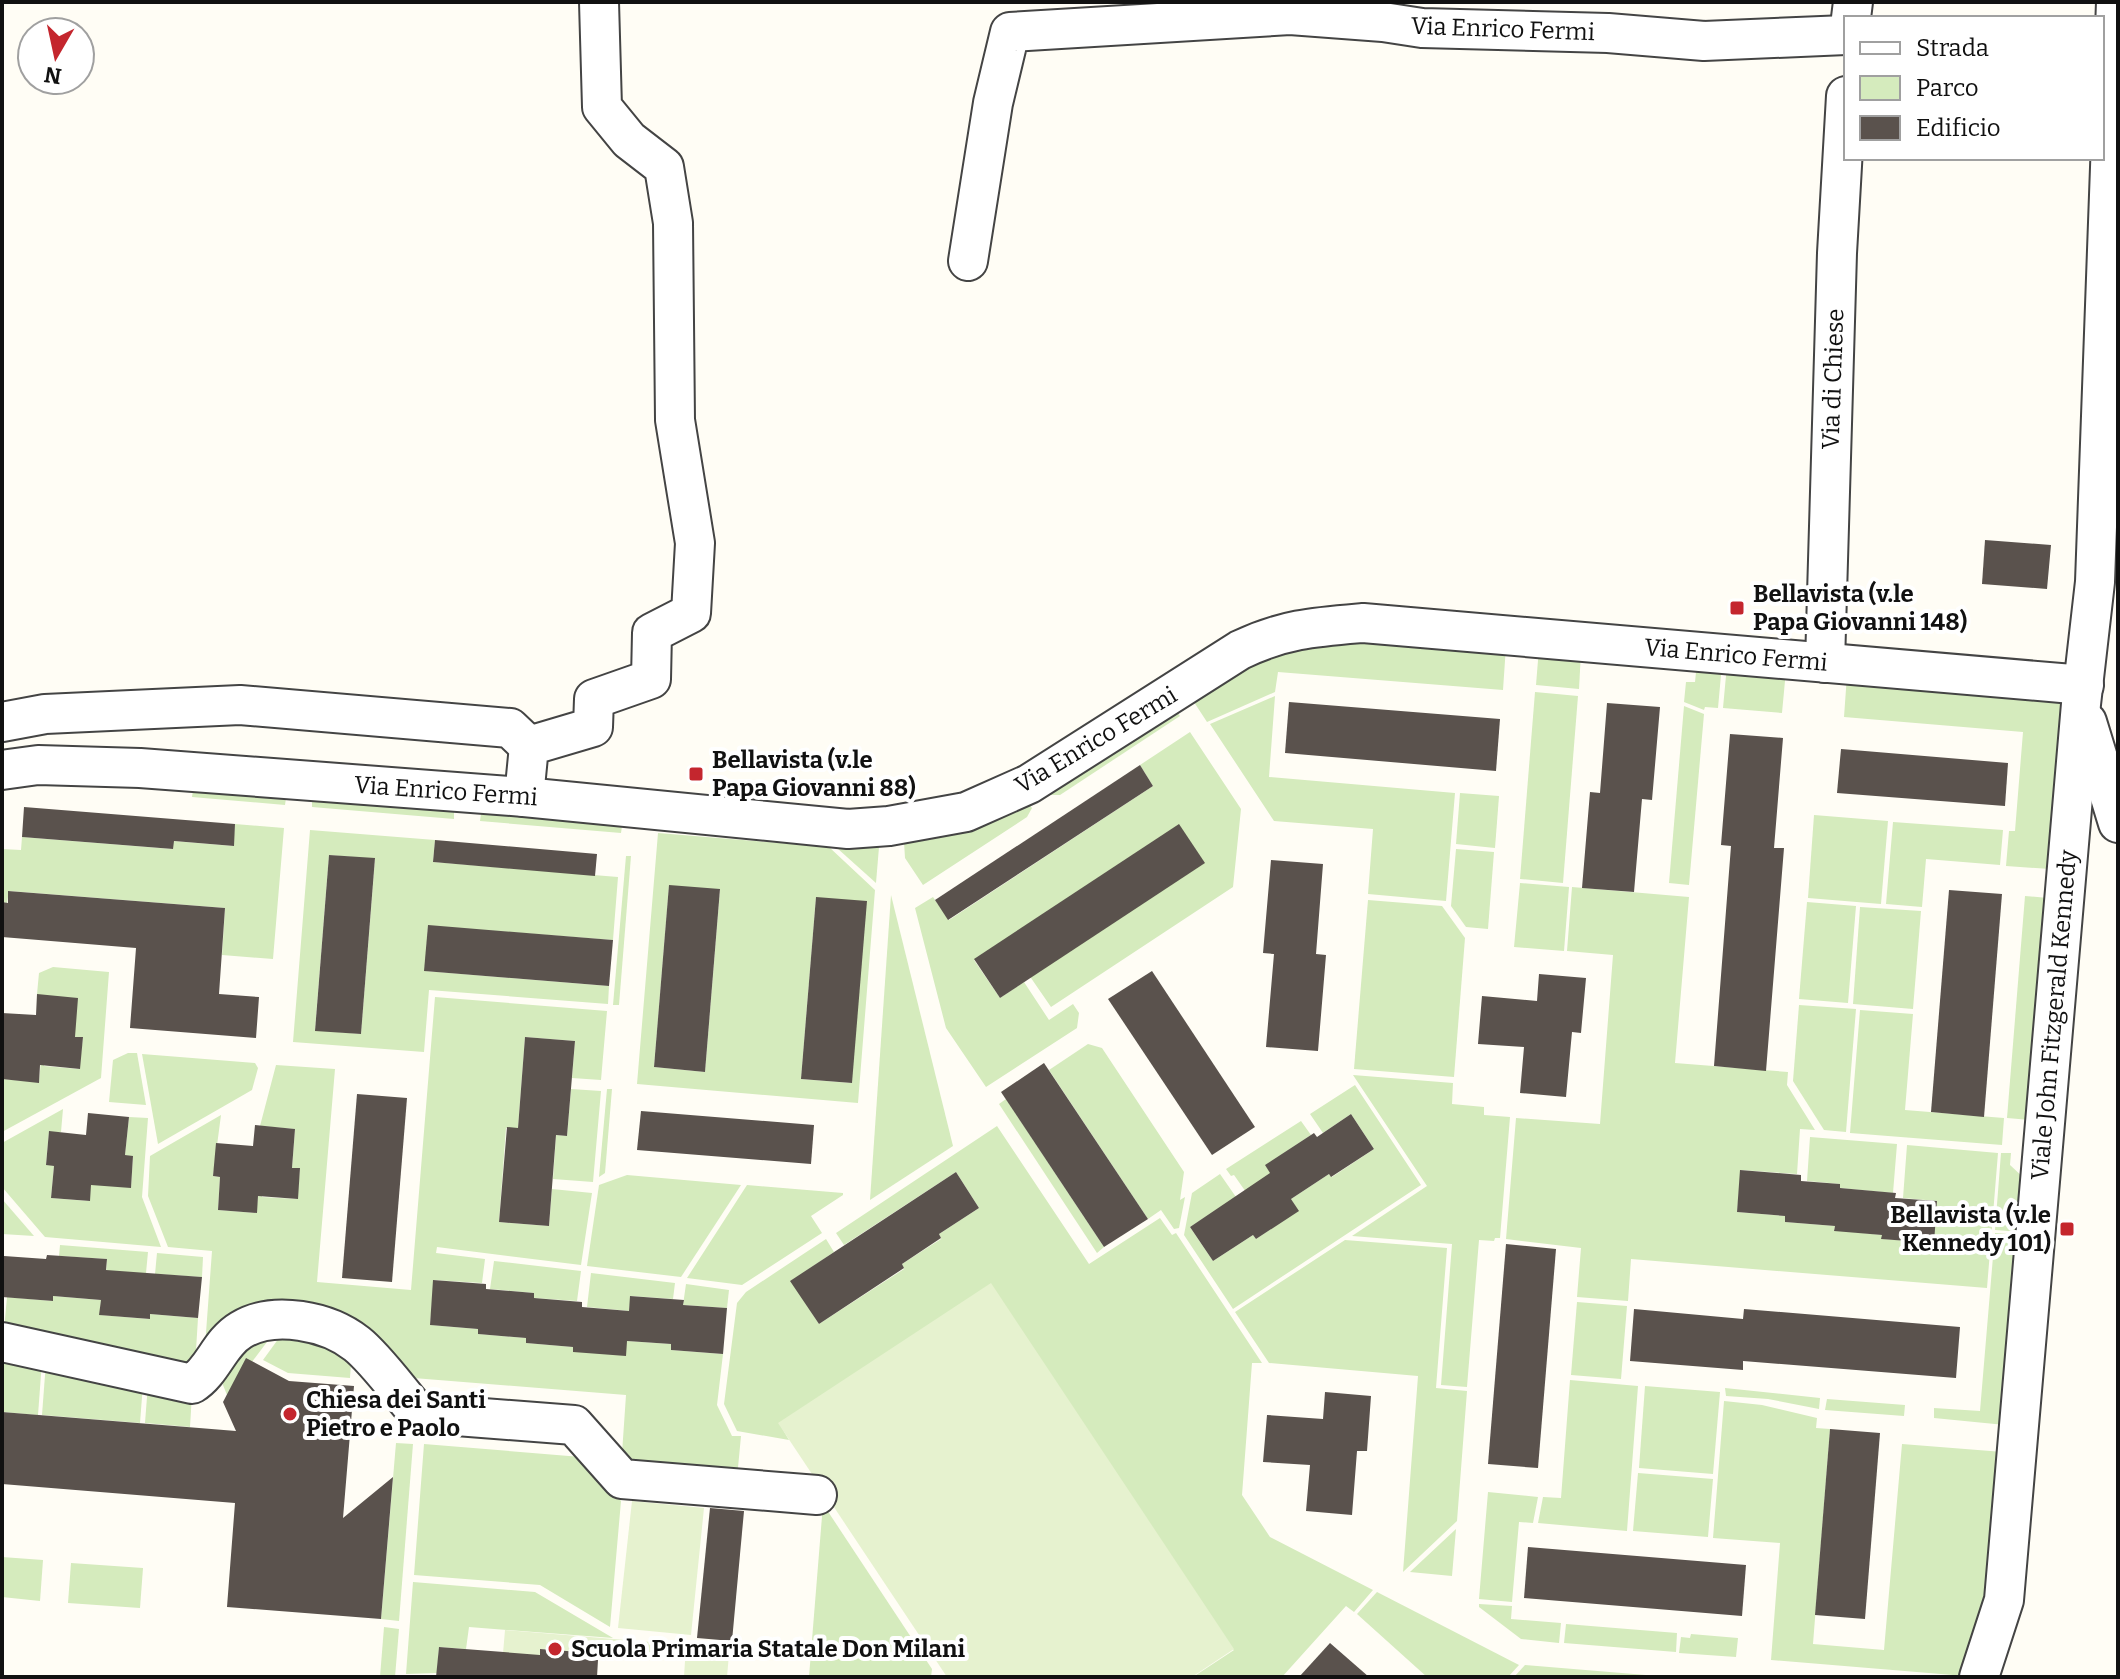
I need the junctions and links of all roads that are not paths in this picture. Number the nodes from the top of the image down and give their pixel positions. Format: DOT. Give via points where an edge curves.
graph roads {
  1 [pos="599,2"];
  2 [pos="2116,2"];
  3 [pos="1844,35"];
  4 [pos="2111,116"];
  5 [pos="1844,131"];
  6 [pos="968,261"];
  7 [pos="1825,663"];
  8 [pos="2082,695"];
  9 [pos="2,722"];
  10 [pos="529,746"];
  11 [pos="2,770"];
  12 [pos="524,797"];
  13 [pos="2118,823"];
  14 [pos="2,1342"];
  15 [pos="817,1495"];
  16 [pos="1979,1677"];
  1 -- 10 [label="street" via="602,107 629,140 664,167 673,223 675,420 695,543 691,613 652,633 651,679 594,699 593,727"];
  2 -- 4 [label="street, Viale John Fitzgerald Kennedy"];
  3 -- 6 [label="street, Via Enrico Fermi" via="1704,41 1422,28 1290,15 1010,32"];
  4 -- 8 [label="street, Viale John Fitzgerald Kennedy" via="2095,582"];
  5 -- 7 [label="street, Via di Chiese"];
  7 -- 8 [label="street, Via Enrico Fermi"];
  7 -- 12 [label="street, Via Enrico Fermi" via="1363,623 1310,627 1240,650 1029,784 966,812 848,829"];
  8 -- 13 [label="street"];
  8 -- 16 [label="street, Viale John Fitzgerald Kennedy" via="2004,1600"];
  9 -- 10 [label="street" via="45,714 240,705 510,728"];
  10 -- 12 [label="street"];
  11 -- 12 [label="street, Via Enrico Fermi" via="38,765 140,768"];
  14 -- 15 [label="street" via="192,1384 239,1331 263,1320 289,1318 356,1343 418,1413 574,1425 622,1479"];
}
